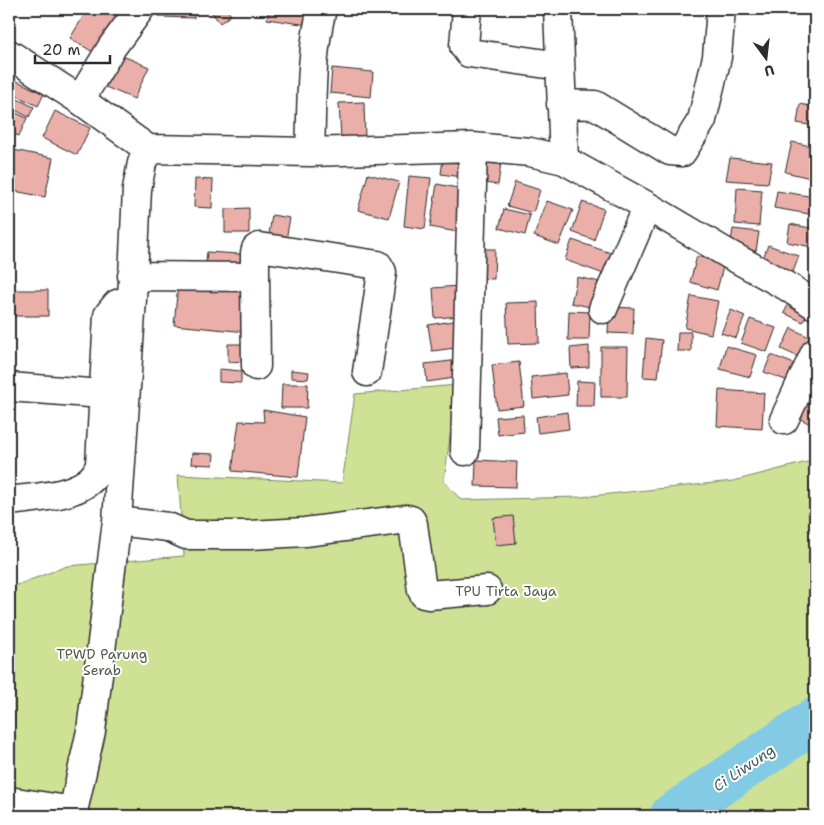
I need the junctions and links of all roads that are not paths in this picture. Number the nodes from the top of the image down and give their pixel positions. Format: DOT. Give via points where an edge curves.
graph roads {
  1 [pos="140,9"];
  2 [pos="322,9"];
  3 [pos="466,9"];
  4 [pos="558,9"];
  5 [pos="721,9"];
  6 [pos="9,54"];
  7 [pos="560,66"];
  8 [pos="80,100"];
  9 [pos="561,104"];
  10 [pos="472,147"];
  11 [pos="148,149"];
  12 [pos="310,152"];
  13 [pos="564,160"];
  14 [pos="647,206"];
  15 [pos="255,277"];
  16 [pos="132,288"];
  17 [pos="815,305"];
  18 [pos="603,309"];
  19 [pos="815,353"];
  20 [pos="256,366"];
  21 [pos="367,372"];
  22 [pos="9,387"];
  23 [pos="118,402"];
  24 [pos="784,420"];
  25 [pos="465,451"];
  26 [pos="9,501"];
  27 [pos="117,521"];
  28 [pos="487,590"];
  29 [pos="9,801"];
  30 [pos="73,814"];
  1 -- 8 [label="street"];
  2 -- 12 [label="street" via="314,67"];
  3 -- 7 [label="street" via="464,46 469,53"];
  4 -- 7 [label="street"];
  5 -- 9 [label="street" via="718,56 702,120 682,152 670,151 595,105"];
  6 -- 8 [label="street"];
  7 -- 9 [label="street"];
  8 -- 11 [label="street"];
  9 -- 13 [label="street"];
  10 -- 12 [label="street"];
  10 -- 13 [label="street" via="530,152"];
  10 -- 25 [label="street"];
  11 -- 12 [label="street"];
  11 -- 16 [label="street" via="137,189"];
  13 -- 14 [label="street"];
  14 -- 17 [label="street"];
  14 -- 18 [label="street"];
  15 -- 16 [label="street"];
  15 -- 20 [label="street"];
  15 -- 21 [label="street" via="255,253 260,248 378,265 382,272"];
  16 -- 23 [label="street"];
  19 -- 24 [label="street"];
  22 -- 23 [label="street"];
  23 -- 26 [label="street" via="98,474 77,489"];
  23 -- 27 [label="street"];
  27 -- 28 [label="street" via="168,527 186,535 305,532 407,519 414,524 424,594"];
  27 -- 30 [label="street" via="91,731"];
  29 -- 30 [label="street"];
}
